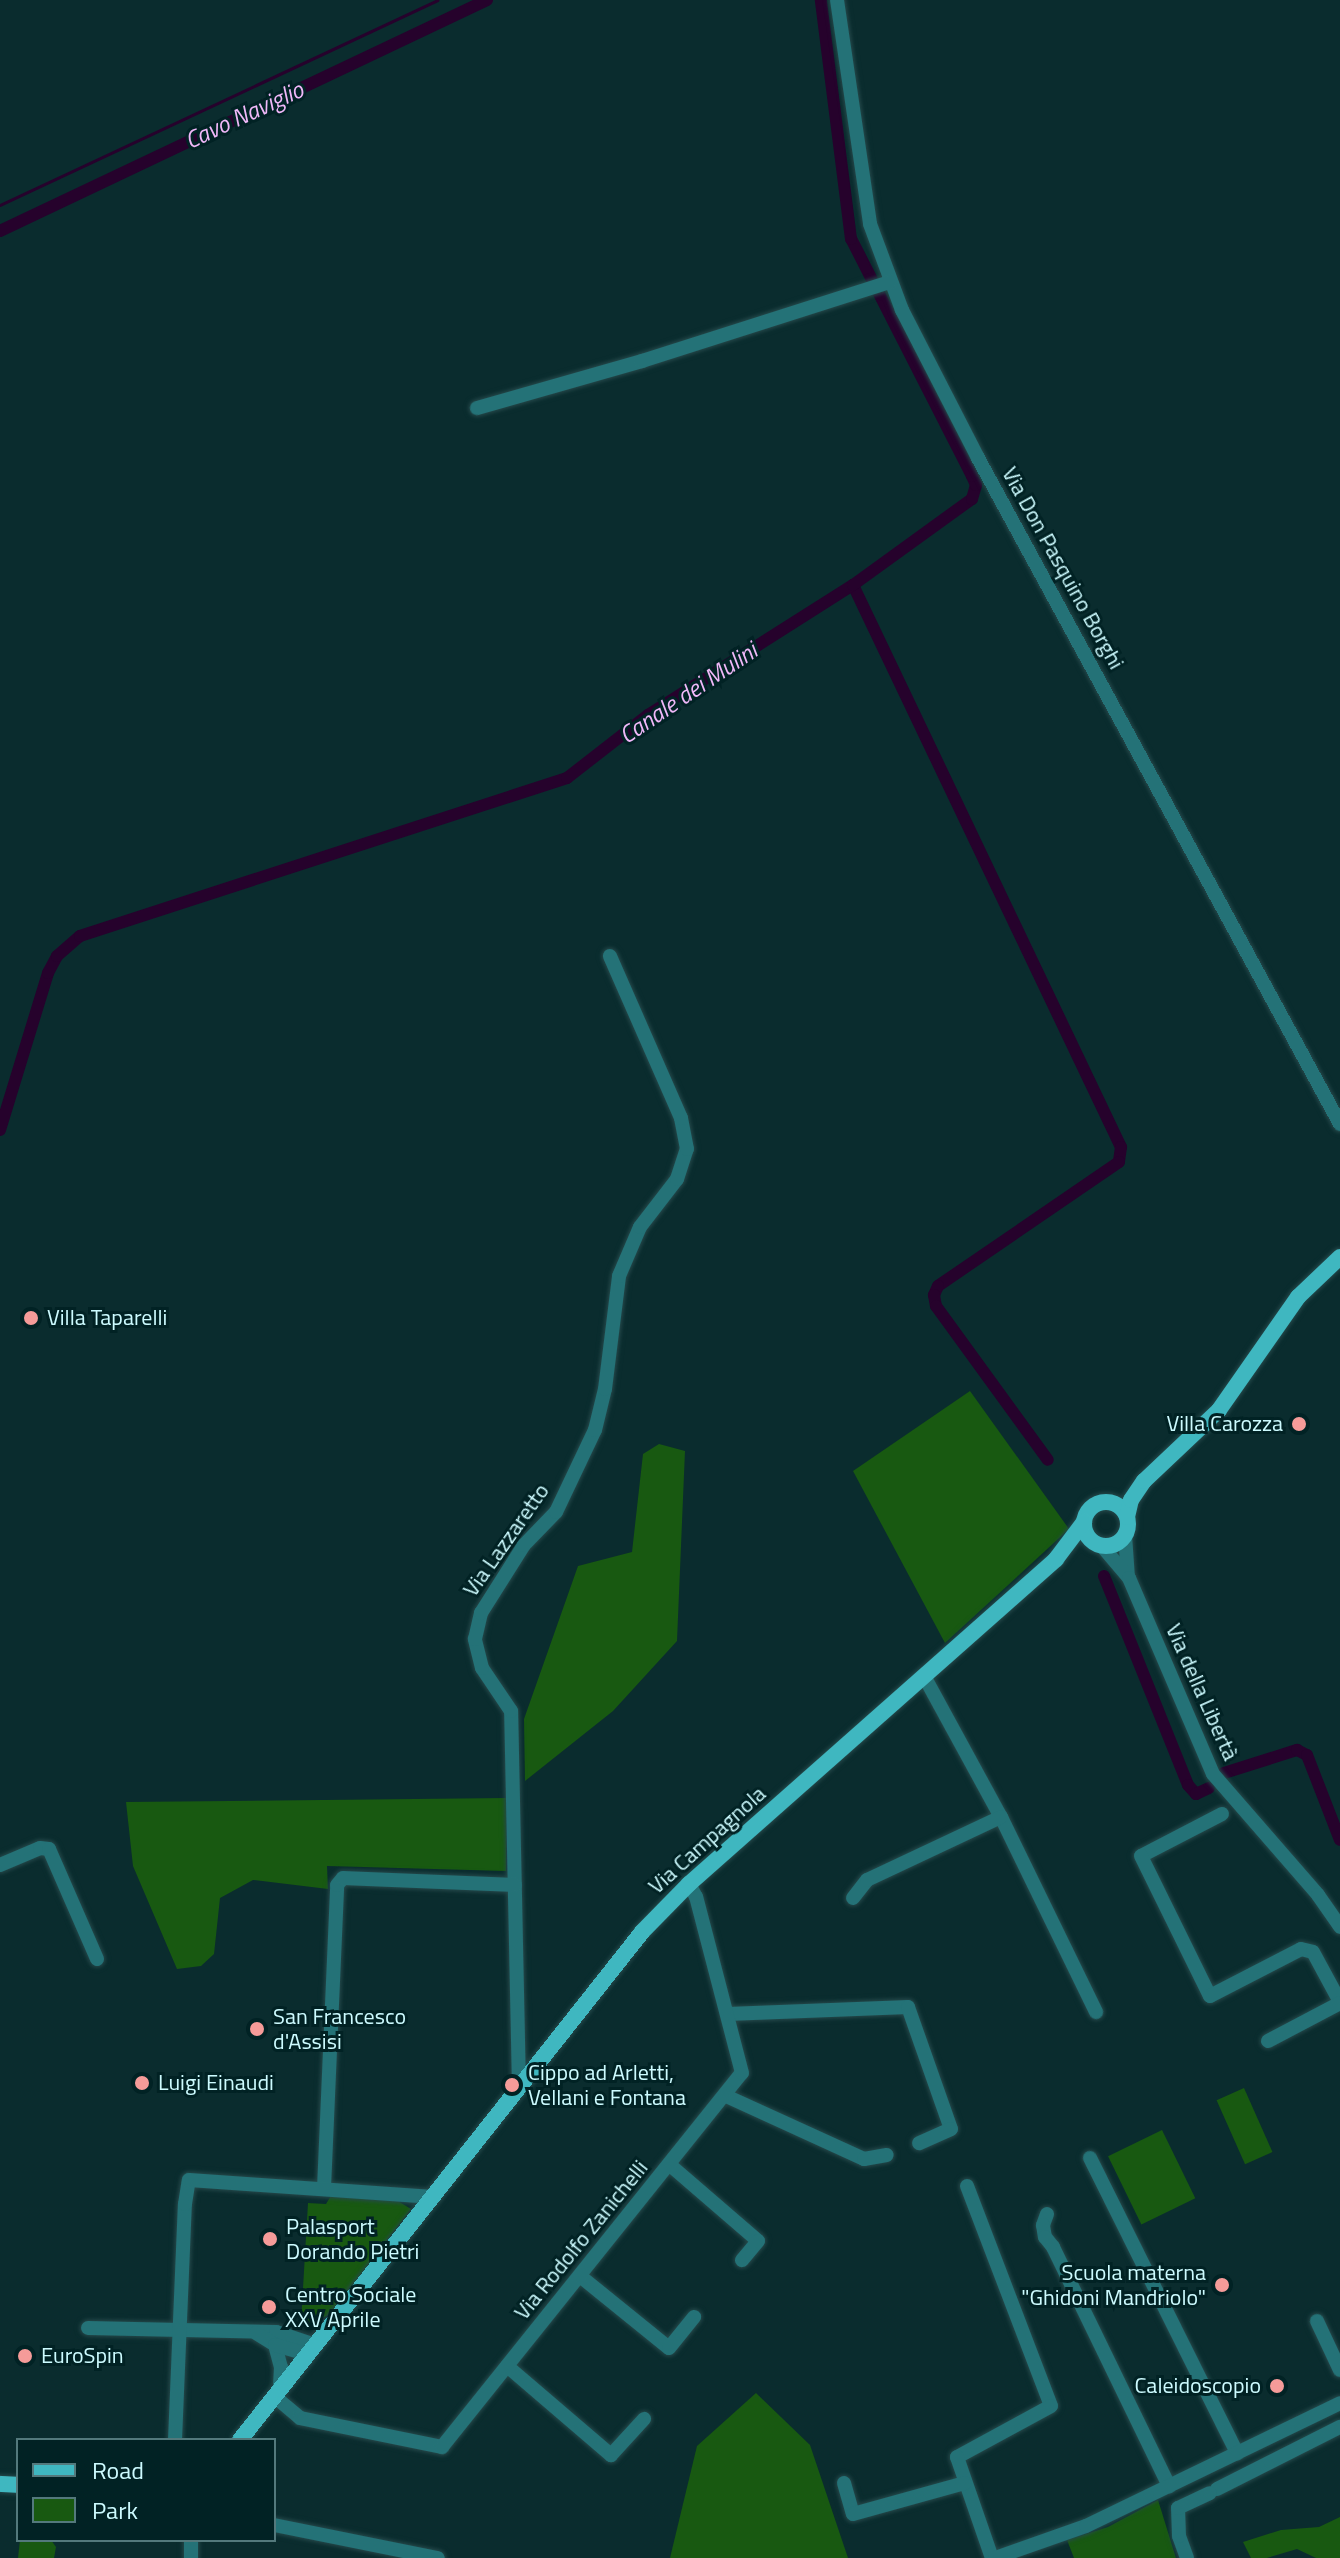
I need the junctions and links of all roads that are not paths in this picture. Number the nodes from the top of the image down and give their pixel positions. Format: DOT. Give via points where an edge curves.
graph roads {
  1 [pos="837,0"];
  2 [pos="879,286"];
  3 [pos="477,408"];
  4 [pos="610,956"];
  5 [pos="1340,1124"];
  6 [pos="1340,1257"];
  7 [pos="1144,1481"];
  8 [pos="1109,1502"];
  9 [pos="1127,1517"];
  10 [pos="1084,1522"];
  11 [pos="1125,1535"];
  12 [pos="1098,1544"];
  13 [pos="1056,1559"];
  14 [pos="1129,1578"];
  15 [pos="924,1676"];
  16 [pos="1222,1814"];
  17 [pos="1001,1817"];
  18 [pos="0,1865"];
  19 [pos="689,1884"];
  20 [pos="515,1885"];
  21 [pos="853,1898"];
  22 [pos="1340,1927"];
  23 [pos="97,1959"];
  24 [pos="1340,2002"];
  25 [pos="1096,2012"];
  26 [pos="728,2014"];
  27 [pos="1268,2041"];
  28 [pos="519,2087"];
  29 [pos="726,2096"];
  30 [pos="919,2143"];
  31 [pos="887,2155"];
  32 [pos="1090,2158"];
  33 [pos="670,2165"];
  34 [pos="967,2186"];
  35 [pos="324,2188"];
  36 [pos="422,2201"];
  37 [pos="1047,2214"];
  38 [pos="742,2260"];
  39 [pos="580,2276"];
  40 [pos="694,2317"];
  41 [pos="1317,2321"];
  42 [pos="88,2328"];
  43 [pos="181,2331"];
  44 [pos="256,2333"];
  45 [pos="275,2345"];
  46 [pos="311,2349"];
  47 [pos="507,2366"];
  48 [pos="1340,2370"];
  49 [pos="277,2391"];
  50 [pos="1340,2403"];
  51 [pos="644,2419"];
  52 [pos="1340,2427"];
  53 [pos="175,2438"];
  54 [pos="242,2438"];
  55 [pos="1237,2453"];
  56 [pos="1206,2469"];
  57 [pos="844,2483"];
  58 [pos="965,2483"];
  59 [pos="1169,2486"];
  60 [pos="1213,2490"];
  61 [pos="276,2525"];
  62 [pos="438,2558"];
  63 [pos="993,2558"];
  64 [pos="1187,2558"];
  1 -- 2 [label="street, Via Don Pasquino Borghi"];
  2 -- 3 [label="street"];
  2 -- 5 [label="street, Via Don Pasquino Borghi"];
  4 -- 20 [label="street, Via Lazzaretto" via="681,1118 687,1149 677,1179 640,1227 619,1276 605,1389 589,1442 556,1512 524,1545 481,1613 475,1639 482,1668 511,1711"];
  6 -- 7 [label="main road, Via Campagnola" via="1298,1297 1219,1410"];
  7 -- 8 [label="main road, Via Campagnola"];
  7 -- 9 [label="main road, Via Campagnola"];
  8 -- 9 [label="main road"];
  8 -- 10 [label="main road, Via Campagnola" via="1095,1505"];
  9 -- 11 [label="main road, Via Campagnola"];
  10 -- 12 [label="main road" via="1087,1535"];
  10 -- 13 [label="main road, Via Campagnola"];
  11 -- 12 [label="main road, Via Campagnola" via="1114,1544"];
  11 -- 14 [label="street, Via della Libertà"];
  12 -- 13 [label="main road, Via Campagnola"];
  12 -- 14 [label="street, Via della Libertà"];
  13 -- 15 [label="main road, Via Campagnola"];
  14 -- 22 [label="street, Via della Libertà" via="1213,1774"];
  15 -- 17 [label="street"];
  15 -- 19 [label="main road, Via Campagnola"];
  16 -- 24 [label="street" via="1141,1856 1210,1996 1301,1949 1313,1952"];
  17 -- 21 [label="street" via="867,1880"];
  17 -- 25 [label="street"];
  18 -- 23 [label="street" via="49,1849"];
  19 -- 26 [label="street, Via Rodolfo Zanichelli"];
  19 -- 28 [label="main road, Via Campagnola" via="642,1932"];
  20 -- 28 [label="street, Via Lazzaretto"];
  20 -- 35 [label="street" via="343,1878 337,1885"];
  24 -- 27 [label="street"];
  26 -- 29 [label="street, Via Rodolfo Zanichelli" via="742,2073"];
  26 -- 30 [label="street" via="908,2007 951,2129"];
  28 -- 36 [label="main road, Via Campagnola"];
  29 -- 31 [label="street" via="864,2159"];
  29 -- 33 [label="street, Via Rodolfo Zanichelli"];
  32 -- 55 [label="street"];
  33 -- 38 [label="street" via="758,2241"];
  33 -- 39 [label="street, Via Rodolfo Zanichelli"];
  34 -- 58 [label="street" via="1051,2406 957,2457"];
  35 -- 36 [label="street"];
  35 -- 43 [label="street" via="189,2180"];
  36 -- 46 [label="main road, Via Campagnola"];
  37 -- 59 [label="street" via="1045,2237"];
  39 -- 40 [label="street" via="669,2348"];
  39 -- 47 [label="street, Via Rodolfo Zanichelli"];
  41 -- 48 [label="street"];
  42 -- 43 [label="street"];
  43 -- 44 [label="street"];
  43 -- 53 [label="street"];
  44 -- 45 [label="street"];
  44 -- 46 [label="street" via="276,2332"];
  45 -- 46 [label="street"];
  45 -- 49 [label="street" via="281,2367"];
  46 -- 49 [label="main road, Via Campagnola"];
  47 -- 49 [label="street, Via Rodolfo Zanichelli" via="442,2447 300,2418"];
  47 -- 51 [label="street" via="611,2455"];
  49 -- 54 [label="main road, Via Campagnola"];
  50 -- 55 [label="street"];
  52 -- 60 [label="street"];
  55 -- 56 [label="street"];
  56 -- 59 [label="street"];
  56 -- 60 [label="street"];
  57 -- 58 [label="street" via="853,2514"];
  58 -- 63 [label="street"];
  59 -- 63 [label="street" via="1086,2526"];
  60 -- 64 [label="street" via="1178,2508"];
  61 -- 62 [label="street"];
}
